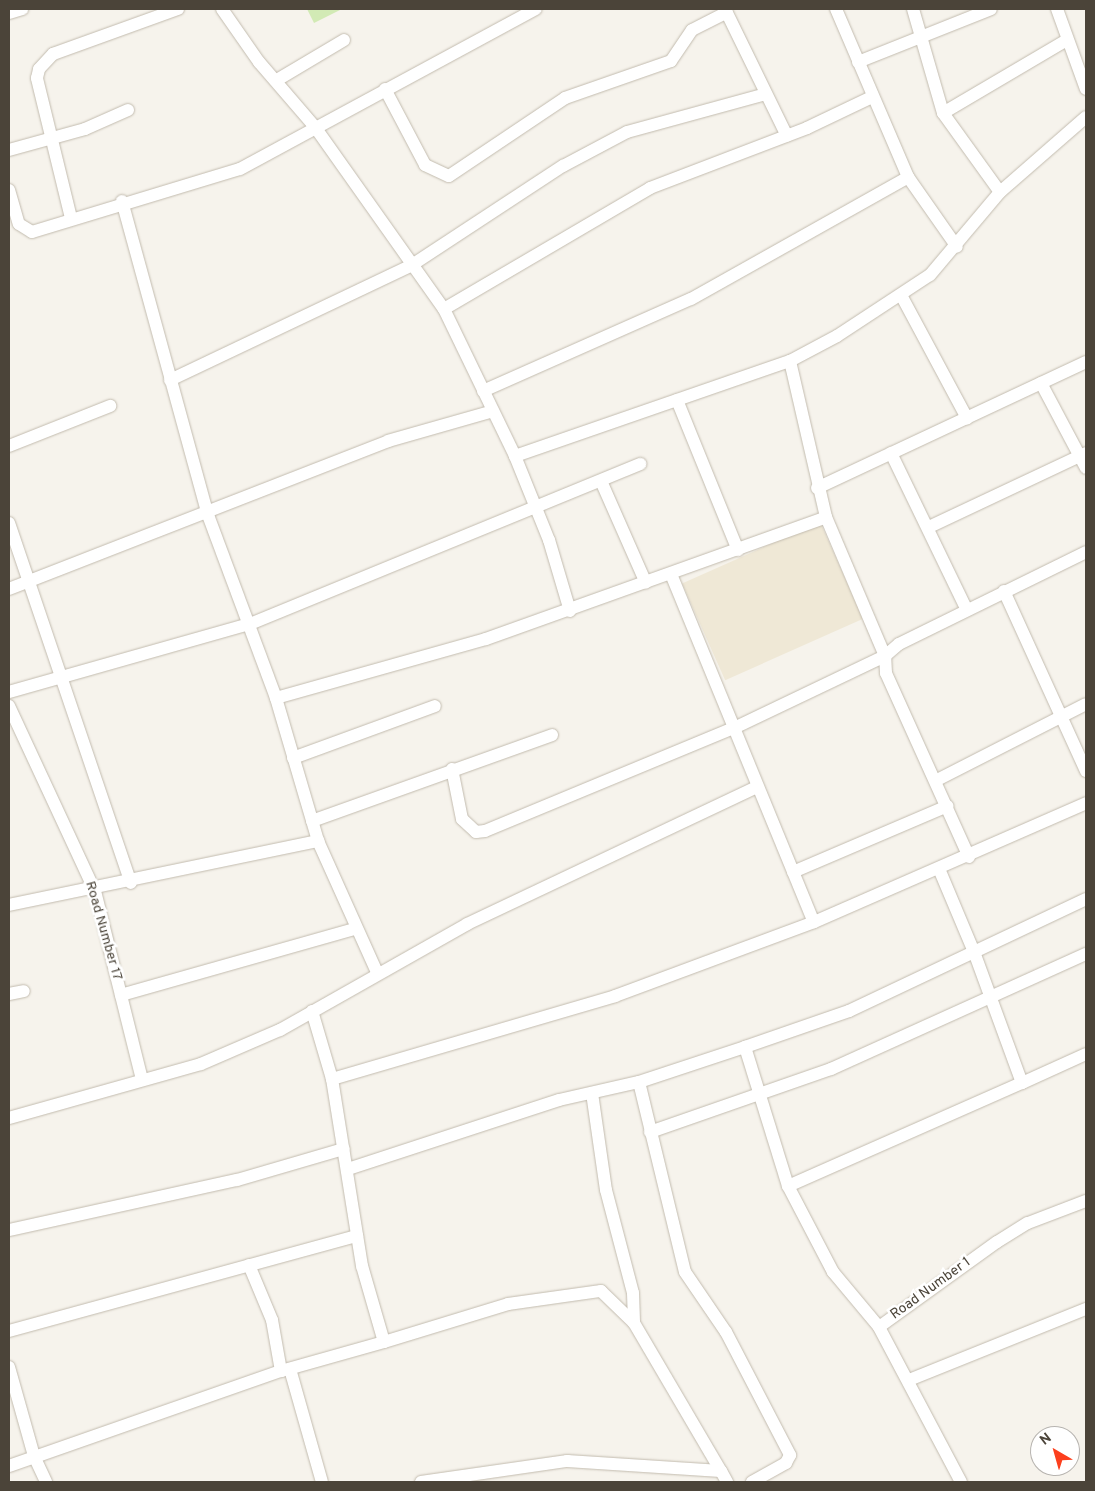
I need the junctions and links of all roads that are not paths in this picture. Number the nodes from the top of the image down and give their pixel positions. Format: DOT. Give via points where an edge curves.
graph roads {
  1 [pos="22,9"];
  2 [pos="178,9"];
  3 [pos="222,9"];
  4 [pos="536,9"];
  5 [pos="836,9"];
  6 [pos="913,9"];
  7 [pos="991,9"];
  8 [pos="1057,9"];
  9 [pos="726,11"];
  10 [pos="9,13"];
  11 [pos="920,36"];
  12 [pos="344,40"];
  13 [pos="1067,40"];
  14 [pos="858,62"];
  15 [pos="277,80"];
  16 [pos="386,89"];
  17 [pos="1086,89"];
  18 [pos="766,94"];
  19 [pos="872,98"];
  20 [pos="128,110"];
  21 [pos="943,113"];
  22 [pos="1086,117"];
  23 [pos="315,127"];
  24 [pos="787,136"];
  25 [pos="52,138"];
  26 [pos="9,150"];
  27 [pos="908,177"];
  28 [pos="9,190"];
  29 [pos="1000,192"];
  30 [pos="122,201"];
  31 [pos="71,218"];
  32 [pos="957,247"];
  33 [pos="412,264"];
  34 [pos="901,295"];
  35 [pos="444,309"];
  36 [pos="790,361"];
  37 [pos="1086,362"];
  38 [pos="170,380"];
  39 [pos="1041,383"];
  40 [pos="483,390"];
  41 [pos="677,400"];
  42 [pos="110,406"];
  43 [pos="493,412"];
  44 [pos="967,418"];
  45 [pos="9,446"];
  46 [pos="891,453"];
  47 [pos="1083,455"];
  48 [pos="515,456"];
  49 [pos="641,464"];
  50 [pos="1086,468"];
  51 [pos="601,481"];
  52 [pos="817,488"];
  53 [pos="536,507"];
  54 [pos="208,514"];
  55 [pos="826,517"];
  56 [pos="9,524"];
  57 [pos="929,527"];
  58 [pos="738,550"];
  59 [pos="1086,552"];
  60 [pos="671,574"];
  61 [pos="29,582"];
  62 [pos="646,583"];
  63 [pos="9,589"];
  64 [pos="1004,591"];
  65 [pos="967,610"];
  66 [pos="570,611"];
  67 [pos="250,624"];
  68 [pos="885,656"];
  69 [pos="62,679"];
  70 [pos="9,692"];
  71 [pos="276,698"];
  72 [pos="1086,704"];
  73 [pos="9,706"];
  74 [pos="435,706"];
  75 [pos="1061,717"];
  76 [pos="734,728"];
  77 [pos="552,735"];
  78 [pos="293,758"];
  79 [pos="452,769"];
  80 [pos="1086,771"];
  81 [pos="937,780"];
  82 [pos="757,787"];
  83 [pos="1086,803"];
  84 [pos="948,806"];
  85 [pos="312,821"];
  86 [pos="318,841"];
  87 [pos="969,857"];
  88 [pos="940,871"];
  89 [pos="793,872"];
  90 [pos="131,883"];
  91 [pos="95,891"];
  92 [pos="1086,899"];
  93 [pos="9,906"];
  94 [pos="814,922"];
  95 [pos="354,929"];
  96 [pos="974,952"];
  97 [pos="1086,954"];
  98 [pos="377,972"];
  99 [pos="24,991"];
  100 [pos="9,994"];
  101 [pos="121,995"];
  102 [pos="992,999"];
  103 [pos="312,1011"];
  104 [pos="745,1047"];
  105 [pos="1086,1054"];
  106 [pos="332,1079"];
  107 [pos="142,1080"];
  108 [pos="639,1082"];
  109 [pos="1022,1083"];
  110 [pos="592,1093"];
  111 [pos="762,1095"];
  112 [pos="9,1118"];
  113 [pos="650,1132"];
  114 [pos="344,1149"];
  115 [pos="348,1169"];
  116 [pos="788,1186"];
  117 [pos="1086,1201"];
  118 [pos="9,1230"];
  119 [pos="357,1236"];
  120 [pos="249,1265"];
  121 [pos="1086,1309"];
  122 [pos="634,1323"];
  123 [pos="879,1327"];
  124 [pos="9,1331"];
  125 [pos="384,1342"];
  126 [pos="9,1367"];
  127 [pos="285,1370"];
  128 [pos="909,1380"];
  129 [pos="34,1456"];
  130 [pos="9,1466"];
  131 [pos="724,1476"];
  132 [pos="46,1482"];
  133 [pos="322,1482"];
  134 [pos="421,1482"];
  135 [pos="752,1482"];
  136 [pos="961,1482"];
  1 -- 10 [label="street"];
  2 -- 25 [label="street" via="83,41 44,60 37,78"];
  3 -- 15 [label="street" via="259,62"];
  4 -- 16 [label="street"];
  5 -- 14 [label="street"];
  6 -- 11 [label="street"];
  7 -- 11 [label="street"];
  8 -- 13 [label="street"];
  9 -- 16 [label="street" via="692,30 671,61 565,98 449,176 425,165"];
  9 -- 18 [label="street"];
  11 -- 14 [label="street"];
  11 -- 21 [label="street"];
  12 -- 15 [label="street"];
  13 -- 17 [label="street"];
  13 -- 21 [label="street"];
  14 -- 19 [label="street"];
  15 -- 23 [label="street"];
  16 -- 23 [label="street"];
  18 -- 24 [label="street"];
  18 -- 33 [label="street" via="627,132 563,166"];
  19 -- 24 [label="street"];
  19 -- 27 [label="street"];
  20 -- 25 [label="street"];
  21 -- 29 [label="street"];
  22 -- 29 [label="street"];
  23 -- 30 [label="street" via="285,148 240,169"];
  23 -- 33 [label="street"];
  24 -- 35 [label="street" via="650,188"];
  25 -- 26 [label="street"];
  25 -- 31 [label="street"];
  27 -- 32 [label="street"];
  27 -- 40 [label="street" via="691,299"];
  28 -- 31 [label="street" via="25,231"];
  29 -- 32 [label="street"];
  30 -- 31 [label="street"];
  30 -- 38 [label="street"];
  32 -- 34 [label="street"];
  33 -- 35 [label="street"];
  33 -- 38 [label="street"];
  34 -- 36 [label="street"];
  34 -- 44 [label="street"];
  35 -- 40 [label="street"];
  36 -- 41 [label="street"];
  36 -- 52 [label="street"];
  37 -- 39 [label="street"];
  38 -- 54 [label="street"];
  39 -- 44 [label="street"];
  39 -- 47 [label="street"];
  40 -- 43 [label="street"];
  41 -- 48 [label="street"];
  41 -- 58 [label="street"];
  42 -- 45 [label="street"];
  43 -- 48 [label="street"];
  43 -- 54 [label="street" via="388,441"];
  44 -- 46 [label="street"];
  46 -- 52 [label="street"];
  46 -- 57 [label="street"];
  47 -- 50 [label="street"];
  47 -- 57 [label="street"];
  48 -- 53 [label="street"];
  49 -- 51 [label="street"];
  51 -- 53 [label="street"];
  51 -- 62 [label="street"];
  52 -- 55 [label="street"];
  53 -- 66 [label="street"];
  53 -- 67 [label="street"];
  54 -- 61 [label="street"];
  54 -- 67 [label="street"];
  55 -- 58 [label="street"];
  55 -- 68 [label="street"];
  56 -- 61 [label="street"];
  57 -- 65 [label="street"];
  58 -- 60 [label="street"];
  59 -- 64 [label="street"];
  60 -- 62 [label="street"];
  60 -- 76 [label="street"];
  61 -- 63 [label="street"];
  61 -- 69 [label="street"];
  62 -- 66 [label="street"];
  64 -- 65 [label="street"];
  64 -- 75 [label="street"];
  65 -- 68 [label="street" via="899,644"];
  66 -- 71 [label="street"];
  67 -- 69 [label="street"];
  67 -- 71 [label="street"];
  68 -- 76 [label="street"];
  68 -- 81 [label="street" via="886,673"];
  69 -- 70 [label="street"];
  69 -- 90 [label="street"];
  71 -- 78 [label="street"];
  72 -- 75 [label="street"];
  73 -- 91 [label="street, Road Number 17"];
  74 -- 78 [label="street"];
  75 -- 80 [label="street"];
  75 -- 81 [label="street"];
  76 -- 79 [label="street" via="485,831 476,832 462,819"];
  76 -- 82 [label="street"];
  77 -- 79 [label="street"];
  78 -- 85 [label="street"];
  79 -- 85 [label="street"];
  81 -- 84 [label="street"];
  82 -- 89 [label="street"];
  82 -- 98 [label="street" via="467,924"];
  83 -- 87 [label="street"];
  84 -- 87 [label="street"];
  84 -- 89 [label="street"];
  85 -- 86 [label="street"];
  86 -- 90 [label="street"];
  86 -- 95 [label="street"];
  87 -- 88 [label="street"];
  88 -- 94 [label="street"];
  88 -- 96 [label="street"];
  89 -- 94 [label="street"];
  90 -- 91 [label="street"];
  91 -- 93 [label="street"];
  91 -- 101 [label="street, Road Number 17"];
  92 -- 96 [label="street"];
  94 -- 106 [label="street" via="616,996"];
  95 -- 98 [label="street"];
  95 -- 101 [label="street"];
  96 -- 102 [label="street"];
  96 -- 104 [label="street" via="850,1011"];
  97 -- 102 [label="street"];
  98 -- 103 [label="street"];
  99 -- 100 [label="street"];
  101 -- 107 [label="street, Road Number 17"];
  102 -- 109 [label="street"];
  102 -- 111 [label="street"];
  103 -- 106 [label="street"];
  103 -- 107 [label="street" via="201,1064"];
  104 -- 108 [label="street"];
  104 -- 111 [label="street"];
  105 -- 109 [label="street"];
  106 -- 114 [label="street"];
  107 -- 112 [label="street"];
  108 -- 110 [label="street"];
  108 -- 113 [label="street"];
  109 -- 116 [label="street"];
  110 -- 115 [label="street"];
  110 -- 122 [label="street" via="606,1190 633,1293"];
  111 -- 113 [label="street"];
  111 -- 116 [label="street"];
  113 -- 135 [label="street" via="685,1272 726,1332 790,1455 778,1469"];
  114 -- 115 [label="street"];
  114 -- 118 [label="street" via="237,1180"];
  115 -- 119 [label="street"];
  116 -- 123 [label="street" via="833,1272"];
  117 -- 123 [label="street, Road Number 1" via="1028,1223"];
  119 -- 120 [label="street"];
  119 -- 125 [label="street"];
  120 -- 124 [label="street"];
  120 -- 127 [label="street" via="272,1320"];
  121 -- 128 [label="street"];
  122 -- 125 [label="street" via="612,1297 589,1290 508,1304"];
  122 -- 131 [label="street"];
  123 -- 128 [label="street, Road Number 1"];
  125 -- 127 [label="street"];
  126 -- 129 [label="street"];
  127 -- 129 [label="street"];
  127 -- 133 [label="street"];
  128 -- 136 [label="street, Road Number 1"];
  129 -- 130 [label="street"];
  129 -- 132 [label="street"];
  131 -- 134 [label="street" via="567,1461"];
}
